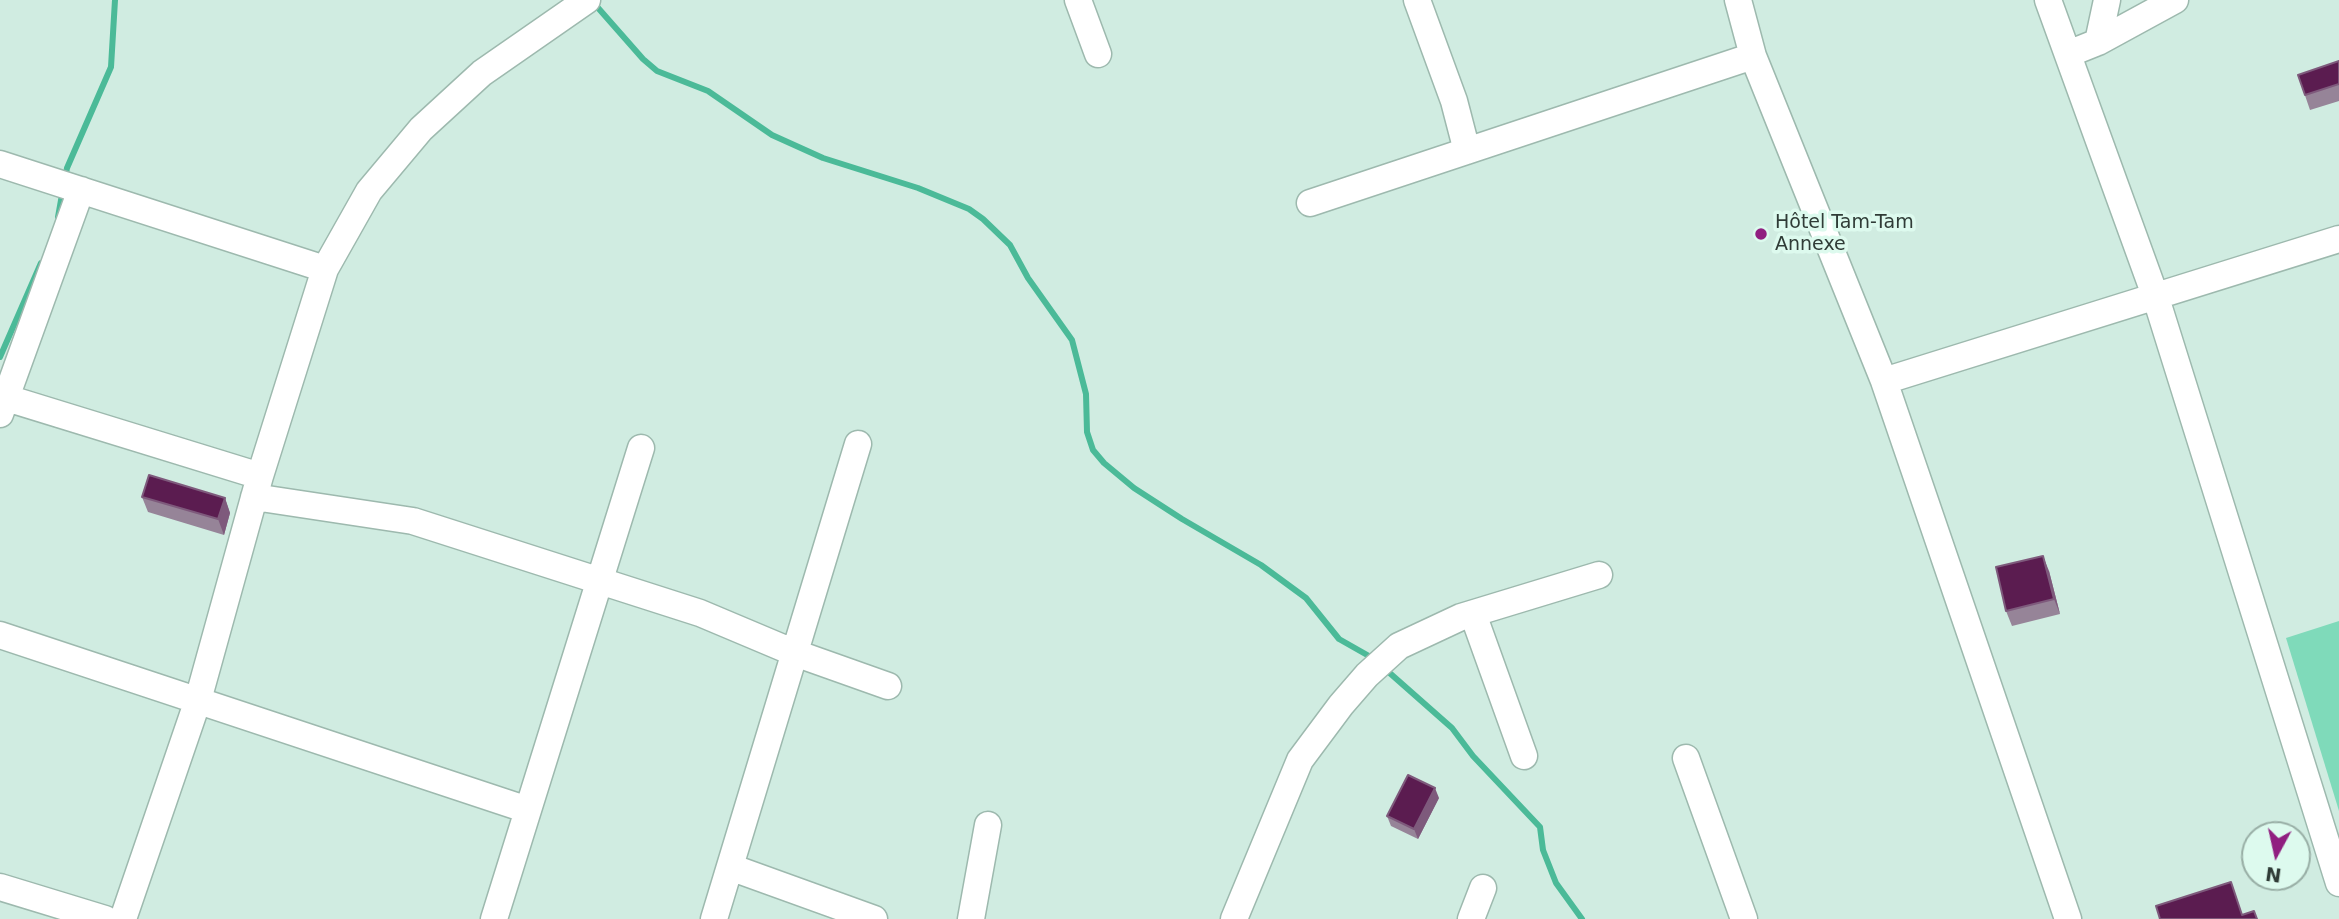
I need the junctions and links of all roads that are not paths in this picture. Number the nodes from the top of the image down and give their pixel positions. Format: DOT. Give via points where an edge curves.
graph roads {
  1 [pos="587,0"];
  2 [pos="1078,0"];
  3 [pos="1417,0"];
  4 [pos="1738,0"];
  5 [pos="2048,0"];
  6 [pos="2107,0"];
  7 [pos="2175,0"];
  8 [pos="2098,42"];
  9 [pos="1098,54"];
  10 [pos="2068,54"];
  11 [pos="1754,56"];
  12 [pos="1467,151"];
  13 [pos="0,164"];
  14 [pos="80,190"];
  15 [pos="1310,203"];
  16 [pos="2339,239"];
  17 [pos="325,269"];
  18 [pos="2156,298"];
  19 [pos="1884,381"];
  20 [pos="2,403"];
  21 [pos="858,444"];
  22 [pos="641,447"];
  23 [pos="257,487"];
  24 [pos="1600,575"];
  25 [pos="600,583"];
  26 [pos="1473,614"];
  27 [pos="0,635"];
  28 [pos="794,653"];
  29 [pos="888,687"];
  30 [pos="198,700"];
  31 [pos="1524,756"];
  32 [pos="1686,758"];
  33 [pos="528,810"];
  34 [pos="988,825"];
  35 [pos="730,867"];
  36 [pos="2339,883"];
  37 [pos="0,887"];
  38 [pos="1483,888"];
  39 [pos="105,919"];
  40 [pos="124,919"];
  41 [pos="494,919"];
  42 [pos="714,919"];
  43 [pos="874,919"];
  44 [pos="971,919"];
  45 [pos="1234,919"];
  46 [pos="1471,919"];
  47 [pos="1744,919"];
  48 [pos="2068,919"];
  1 -- 17 [label="street" via="482,73 421,129 369,191"];
  2 -- 9 [label="street"];
  3 -- 12 [label="street"];
  4 -- 11 [label="street"];
  5 -- 10 [label="street"];
  6 -- 8 [label="street"];
  7 -- 8 [label="street"];
  8 -- 10 [label="street"];
  10 -- 18 [label="street"];
  11 -- 12 [label="street"];
  11 -- 19 [label="street"];
  12 -- 15 [label="street"];
  13 -- 14 [label="street"];
  14 -- 17 [label="street"];
  14 -- 20 [label="street"];
  16 -- 18 [label="street"];
  17 -- 23 [label="street"];
  18 -- 19 [label="street"];
  18 -- 36 [label="street"];
  19 -- 48 [label="street"];
  20 -- 23 [label="street"];
  21 -- 28 [label="street"];
  22 -- 25 [label="street"];
  23 -- 25 [label="street" via="413,521"];
  23 -- 30 [label="street"];
  24 -- 26 [label="street"];
  25 -- 28 [label="street" via="700,612"];
  25 -- 33 [label="street"];
  26 -- 31 [label="street"];
  26 -- 45 [label="street" via="1399,646 1341,705 1300,760"];
  27 -- 30 [label="street"];
  28 -- 29 [label="street"];
  28 -- 35 [label="street"];
  30 -- 33 [label="street"];
  30 -- 40 [label="street"];
  32 -- 47 [label="street"];
  33 -- 41 [label="street"];
  34 -- 44 [label="street"];
  35 -- 42 [label="street"];
  35 -- 43 [label="street"];
  37 -- 39 [label="street"];
  38 -- 46 [label="street"];
}
